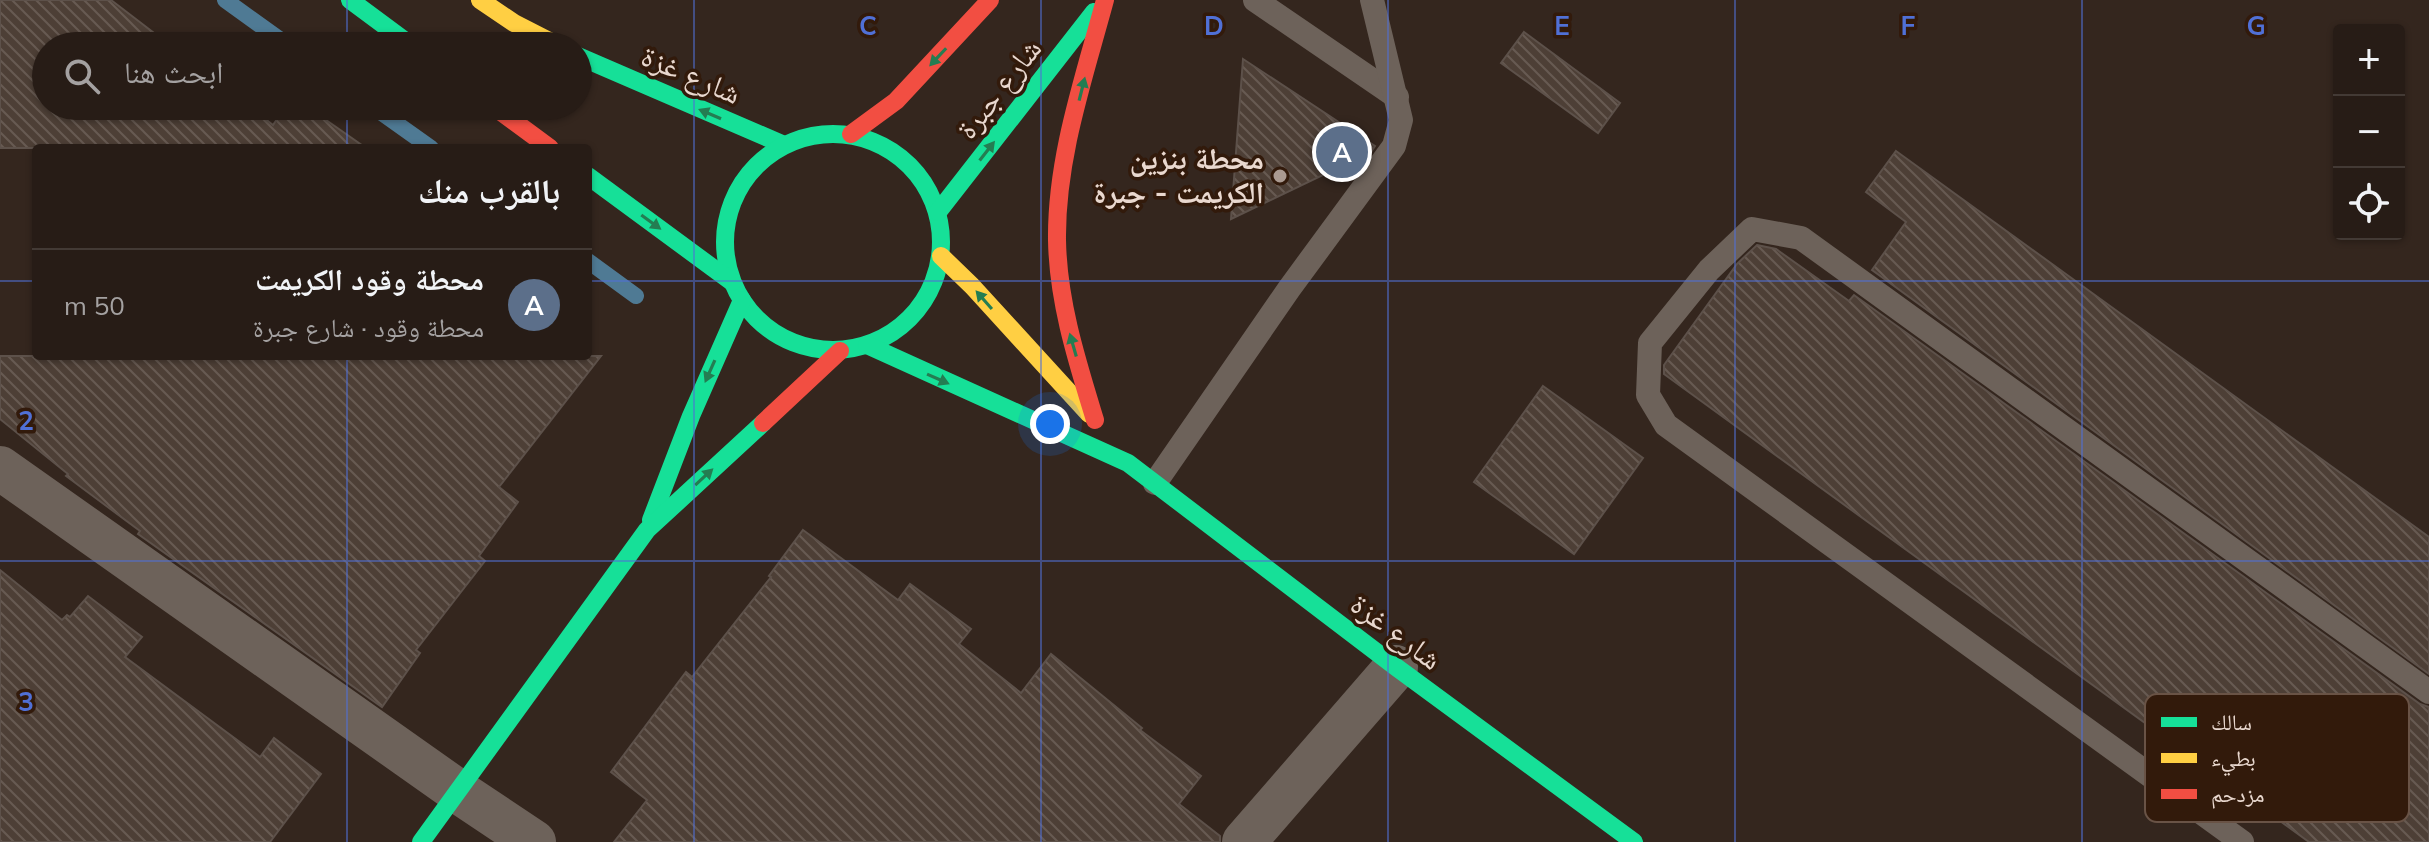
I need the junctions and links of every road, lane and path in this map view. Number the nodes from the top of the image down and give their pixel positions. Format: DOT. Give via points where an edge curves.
graph roads {
  1 [pos="350,0"];
  2 [pos="480,0"];
  3 [pos="990,0"];
  4 [pos="1104,0"];
  5 [pos="1255,0"];
  6 [pos="1372,0"];
  7 [pos="393,32"];
  8 [pos="532,32"];
  9 [pos="592,62"];
  10 [pos="1397,97"];
  11 [pos="512,120"];
  12 [pos="851,134"];
  13 [pos="545,144"];
  14 [pos="782,144"];
  15 [pos="592,179"];
  16 [pos="938,212"];
  17 [pos="941,256"];
  18 [pos="732,282"];
  19 [pos="742,300"];
  20 [pos="867,345"];
  21 [pos="840,351"];
  22 [pos="1095,420"];
  23 [pos="1128,463"];
  24 [pos="0,468"];
  25 [pos="1155,483"];
  26 [pos="647,530"];
  27 [pos="1396,667"];
  28 [pos="2429,692"];
  29 [pos="2145,772"];
  30 [pos="459,792"];
  31 [pos="2214,822"];
  32 [pos="421,842"];
  33 [pos="534,842"];
  34 [pos="1244,842"];
  35 [pos="1634,842"];
  36 [pos="2242,842"];
  1 -- 7 [label="main road"];
  2 -- 8 [label="main road"];
  3 -- 12 [label="main road, شارع جبرة, one-way" via="896,101"];
  16 -- 4 [label="main road, شارع جبرة, one-way"];
  22 -- 4 [label="main road, one-way" via="1067,325 1057,238 1060,181"];
  5 -- 10 [label="lane"];
  6 -- 10 [label="lane"];
  14 -- 9 [label="main road, شارع غزة, one-way"];
  10 -- 25 [label="lane" via="1401,120 1394,146"];
  11 -- 13 [label="main road"];
  12 -- 14 [label="main road" via="816,133"];
  12 -- 16 [label="main road" via="890,149 920,175"];
  14 -- 18 [label="main road" via="750,169 730,203 724,242"];
  15 -- 18 [label="main road, one-way"];
  16 -- 17 [label="main road"];
  17 -- 20 [label="main road" via="929,295 902,326"];
  22 -- 17 [label="main road, شارع غزة, one-way"];
  18 -- 19 [label="main road"];
  19 -- 21 [label="main road" via="784,339"];
  19 -- 26 [label="main road, one-way"];
  20 -- 21 [label="main road"];
  20 -- 23 [label="main road, شارع غزة, one-way"];
  26 -- 21 [label="main road, one-way"];
  22 -- 23 [label="main road, شارع غزة"];
  23 -- 25 [label="main road, شارع غزة"];
  24 -- 30 [label="street"];
  25 -- 27 [label="main road, شارع غزة"];
  26 -- 30 [label="main road"];
  27 -- 34 [label="street"];
  27 -- 35 [label="main road, شارع غزة"];
  28 -- 29 [label="lane" via="1801,238 1752,229 1709,270 1650,343 1648,395 1666,425"];
  30 -- 32 [label="main road"];
  30 -- 33 [label="street"];
  31 -- 36 [label="lane"];
}
